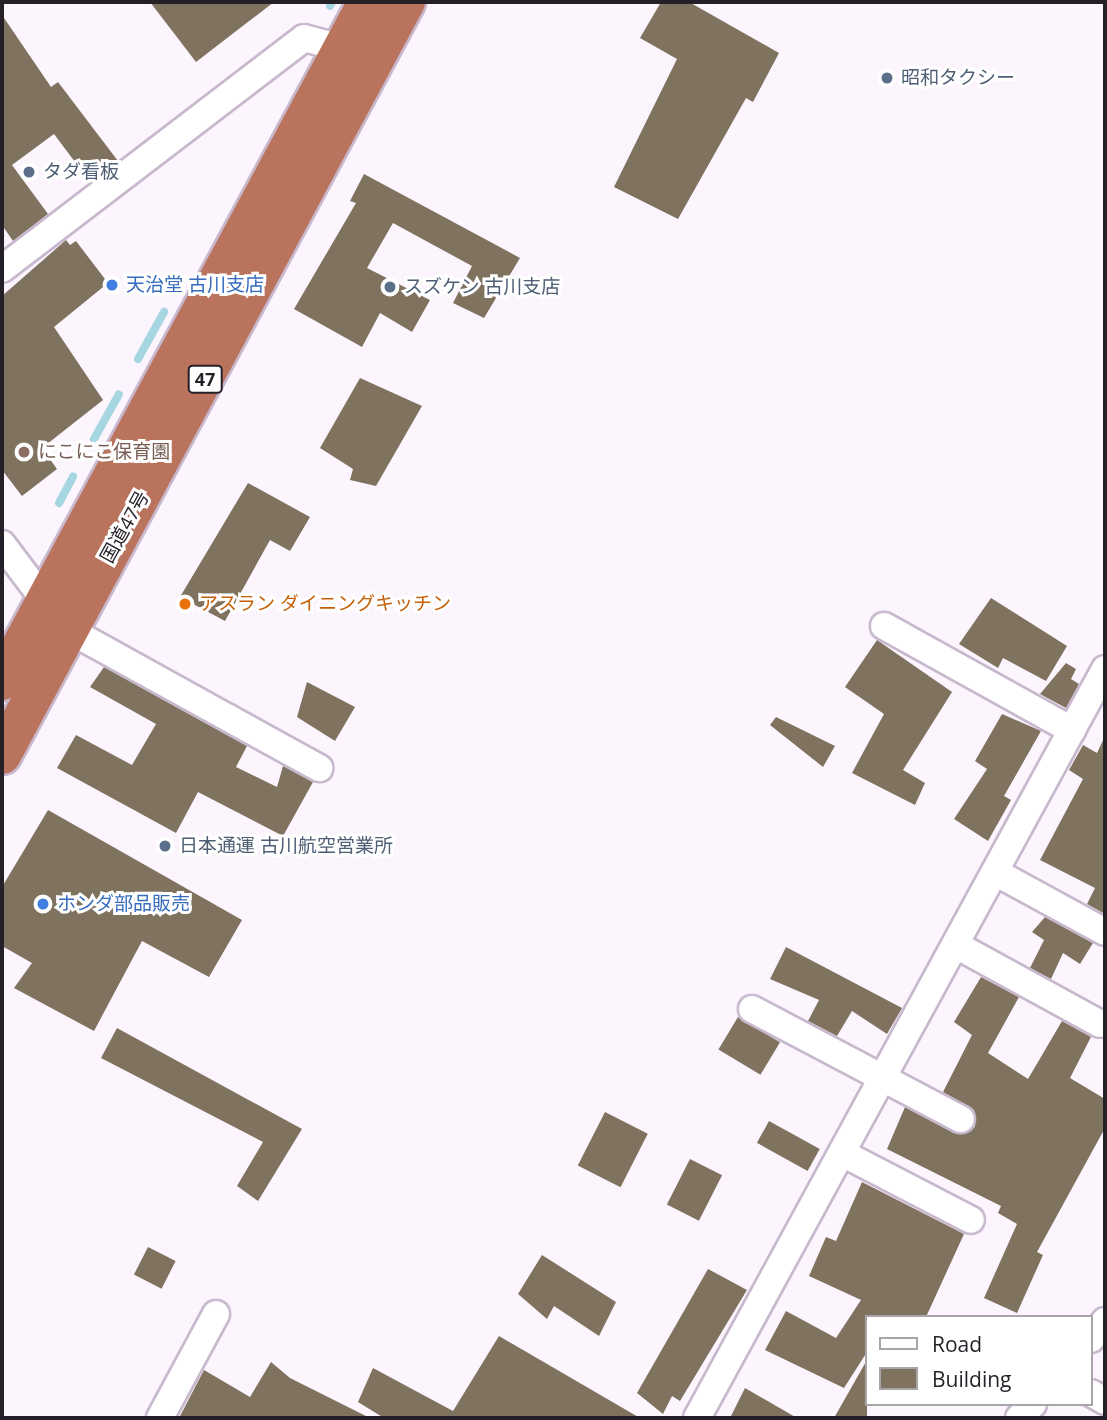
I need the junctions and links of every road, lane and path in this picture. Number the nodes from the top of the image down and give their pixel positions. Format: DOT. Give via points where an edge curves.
graph roads {
  1 [pos="367,2"];
  2 [pos="406,2"];
  3 [pos="342,48"];
  4 [pos="2,269"];
  5 [pos="2,544"];
  6 [pos="45,601"];
  7 [pos="884,626"];
  8 [pos="69,630"];
  9 [pos="1105,668"];
  10 [pos="2,681"];
  11 [pos="1072,730"];
  12 [pos="2,755"];
  13 [pos="319,768"];
  14 [pos="995,872"];
  15 [pos="1105,932"];
  16 [pos="956,945"];
  17 [pos="752,1009"];
  18 [pos="1100,1024"];
  19 [pos="883,1078"];
  20 [pos="961,1119"];
  21 [pos="842,1153"];
  22 [pos="971,1220"];
  23 [pos="216,1314"];
  24 [pos="1105,1321"];
  25 [pos="1093,1336"];
  26 [pos="160,1418"];
  27 [pos="696,1418"];
  1 -- 3 [label="highway, 国道47号 / 47"];
  2 -- 8 [label="highway, 国道47号 / 47"];
  3 -- 4 [label="street" via="304,37"];
  3 -- 6 [label="highway, 国道47号 / 47"];
  5 -- 6 [label="street"];
  6 -- 10 [label="highway, 国道47号 / 47"];
  7 -- 11 [label="street"];
  8 -- 12 [label="highway, 国道47号 / 47"];
  8 -- 13 [label="street"];
  9 -- 11 [label="street"];
  11 -- 14 [label="street"];
  14 -- 15 [label="street"];
  14 -- 16 [label="street"];
  16 -- 18 [label="street"];
  16 -- 19 [label="street"];
  17 -- 19 [label="street"];
  19 -- 20 [label="street"];
  19 -- 21 [label="street"];
  21 -- 22 [label="street"];
  21 -- 27 [label="street"];
  23 -- 26 [label="street"];
  24 -- 25 [label="street"];
}
